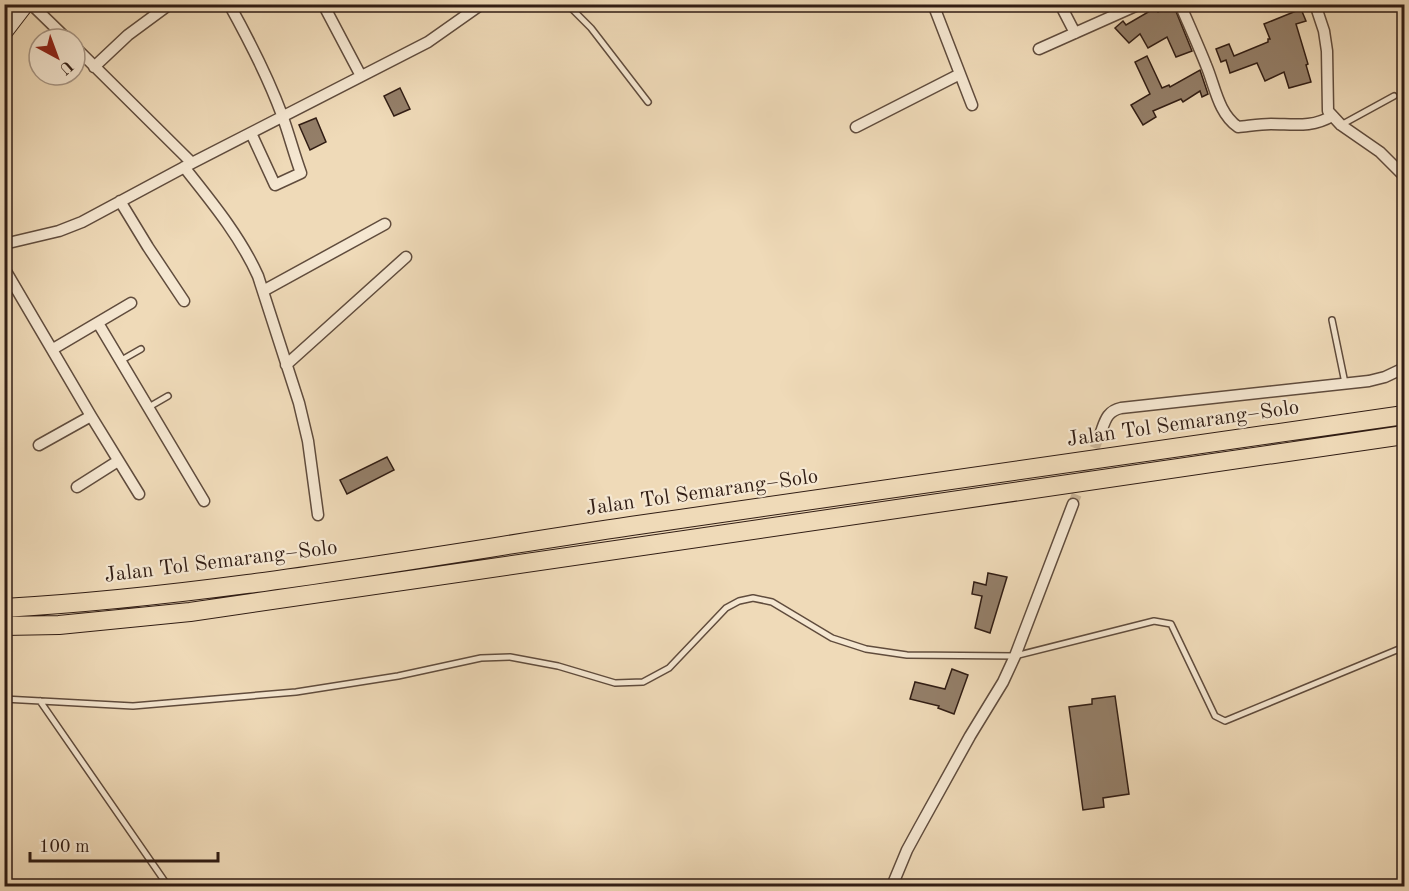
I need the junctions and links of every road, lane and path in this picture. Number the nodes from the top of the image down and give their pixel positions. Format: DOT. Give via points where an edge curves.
graph roads {
  1 [pos="27,4"];
  2 [pos="31,4"];
  3 [pos="170,4"];
  4 [pos="229,4"];
  5 [pos="323,4"];
  6 [pos="482,4"];
  7 [pos="567,4"];
  8 [pos="933,4"];
  9 [pos="1060,4"];
  10 [pos="1140,4"];
  11 [pos="1180,4"];
  12 [pos="1315,4"];
  13 [pos="7,27"];
  14 [pos="55,27"];
  15 [pos="1075,33"];
  16 [pos="1039,48"];
  17 [pos="87,60"];
  18 [pos="94,67"];
  19 [pos="960,74"];
  20 [pos="361,76"];
  21 [pos="1394,96"];
  22 [pos="648,102"];
  23 [pos="972,105"];
  24 [pos="1332,116"];
  25 [pos="282,117"];
  26 [pos="1341,124"];
  27 [pos="856,127"];
  28 [pos="251,133"];
  29 [pos="1400,162"];
  30 [pos="188,165"];
  31 [pos="1404,176"];
  32 [pos="120,201"];
  33 [pos="385,224"];
  34 [pos="4,244"];
  35 [pos="406,257"];
  36 [pos="4,268"];
  37 [pos="262,291"];
  38 [pos="184,301"];
  39 [pos="131,303"];
  40 [pos="1332,320"];
  41 [pos="98,323"];
  42 [pos="53,349"];
  43 [pos="141,349"];
  44 [pos="120,361"];
  45 [pos="286,365"];
  46 [pos="1404,368"];
  47 [pos="1345,383"];
  48 [pos="168,396"];
  49 [pos="149,407"];
  50 [pos="1404,415"];
  51 [pos="91,416"];
  52 [pos="1101,432"];
  53 [pos="1404,435"];
  54 [pos="39,445"];
  55 [pos="118,461"];
  56 [pos="77,487"];
  57 [pos="139,494"];
  58 [pos="204,501"];
  59 [pos="1073,504"];
  60 [pos="318,515"];
  61 [pos="4,608"];
  62 [pos="4,627"];
  63 [pos="1404,646"];
  64 [pos="1015,656"];
  65 [pos="4,699"];
  66 [pos="40,701"];
  67 [pos="168,886"];
  68 [pos="892,886"];
  1 -- 13 [label="main road"];
  2 -- 14 [label="street"];
  3 -- 18 [label="street"];
  4 -- 25 [label="street"];
  5 -- 20 [label="street"];
  6 -- 20 [label="street" via="428,42"];
  7 -- 22 [label="lane" via="591,28"];
  8 -- 19 [label="street"];
  9 -- 15 [label="street"];
  10 -- 15 [label="street"];
  11 -- 24 [label="street" via="1231,122 1238,127 1304,125"];
  12 -- 24 [label="street" via="1324,31 1327,105"];
  15 -- 16 [label="street"];
  17 -- 18 [label="street"];
  18 -- 30 [label="street"];
  19 -- 23 [label="street"];
  19 -- 27 [label="street"];
  20 -- 25 [label="street"];
  21 -- 26 [label="lane"];
  24 -- 26 [label="street"];
  25 -- 28 [label="street"];
  25 -- 28 [label="street" via="301,173 275,185"];
  26 -- 29 [label="street"];
  28 -- 30 [label="street"];
  29 -- 31 [label="street"];
  30 -- 32 [label="street"];
  30 -- 37 [label="street" via="246,254"];
  32 -- 34 [label="street" via="59,231"];
  32 -- 38 [label="street"];
  33 -- 37 [label="street"];
  35 -- 45 [label="street"];
  36 -- 42 [label="street"];
  37 -- 45 [label="street"];
  39 -- 41 [label="street"];
  40 -- 47 [label="lane"];
  41 -- 42 [label="street"];
  41 -- 44 [label="street"];
  42 -- 51 [label="street"];
  43 -- 44 [label="lane"];
  44 -- 49 [label="street"];
  45 -- 60 [label="street" via="308,441"];
  46 -- 47 [label="street" via="1385,377"];
  47 -- 52 [label="street" via="1120,408 1108,414"];
  48 -- 49 [label="lane"];
  49 -- 58 [label="street"];
  50 -- 61 [label="highway, Jalan Tol Semarang–Solo" via="773,504 268,581"];
  51 -- 54 [label="street"];
  51 -- 55 [label="street"];
  53 -- 62 [label="highway, Jalan Tol Semarang–Solo" via="190,612"];
  55 -- 56 [label="street"];
  55 -- 57 [label="street"];
  59 -- 64 [label="street"];
  63 -- 64 [label="lane" via="1225,722 1215,716 1171,624 1163,621"];
  64 -- 66 [label="lane" via="907,655 866,649 832,639 772,602 753,598 726,608 669,668 643,682 615,683 510,657 481,658 296,692 133,706"];
  64 -- 68 [label="street" via="919,828"];
  65 -- 66 [label="lane"];
  66 -- 67 [label="lane"];
}
